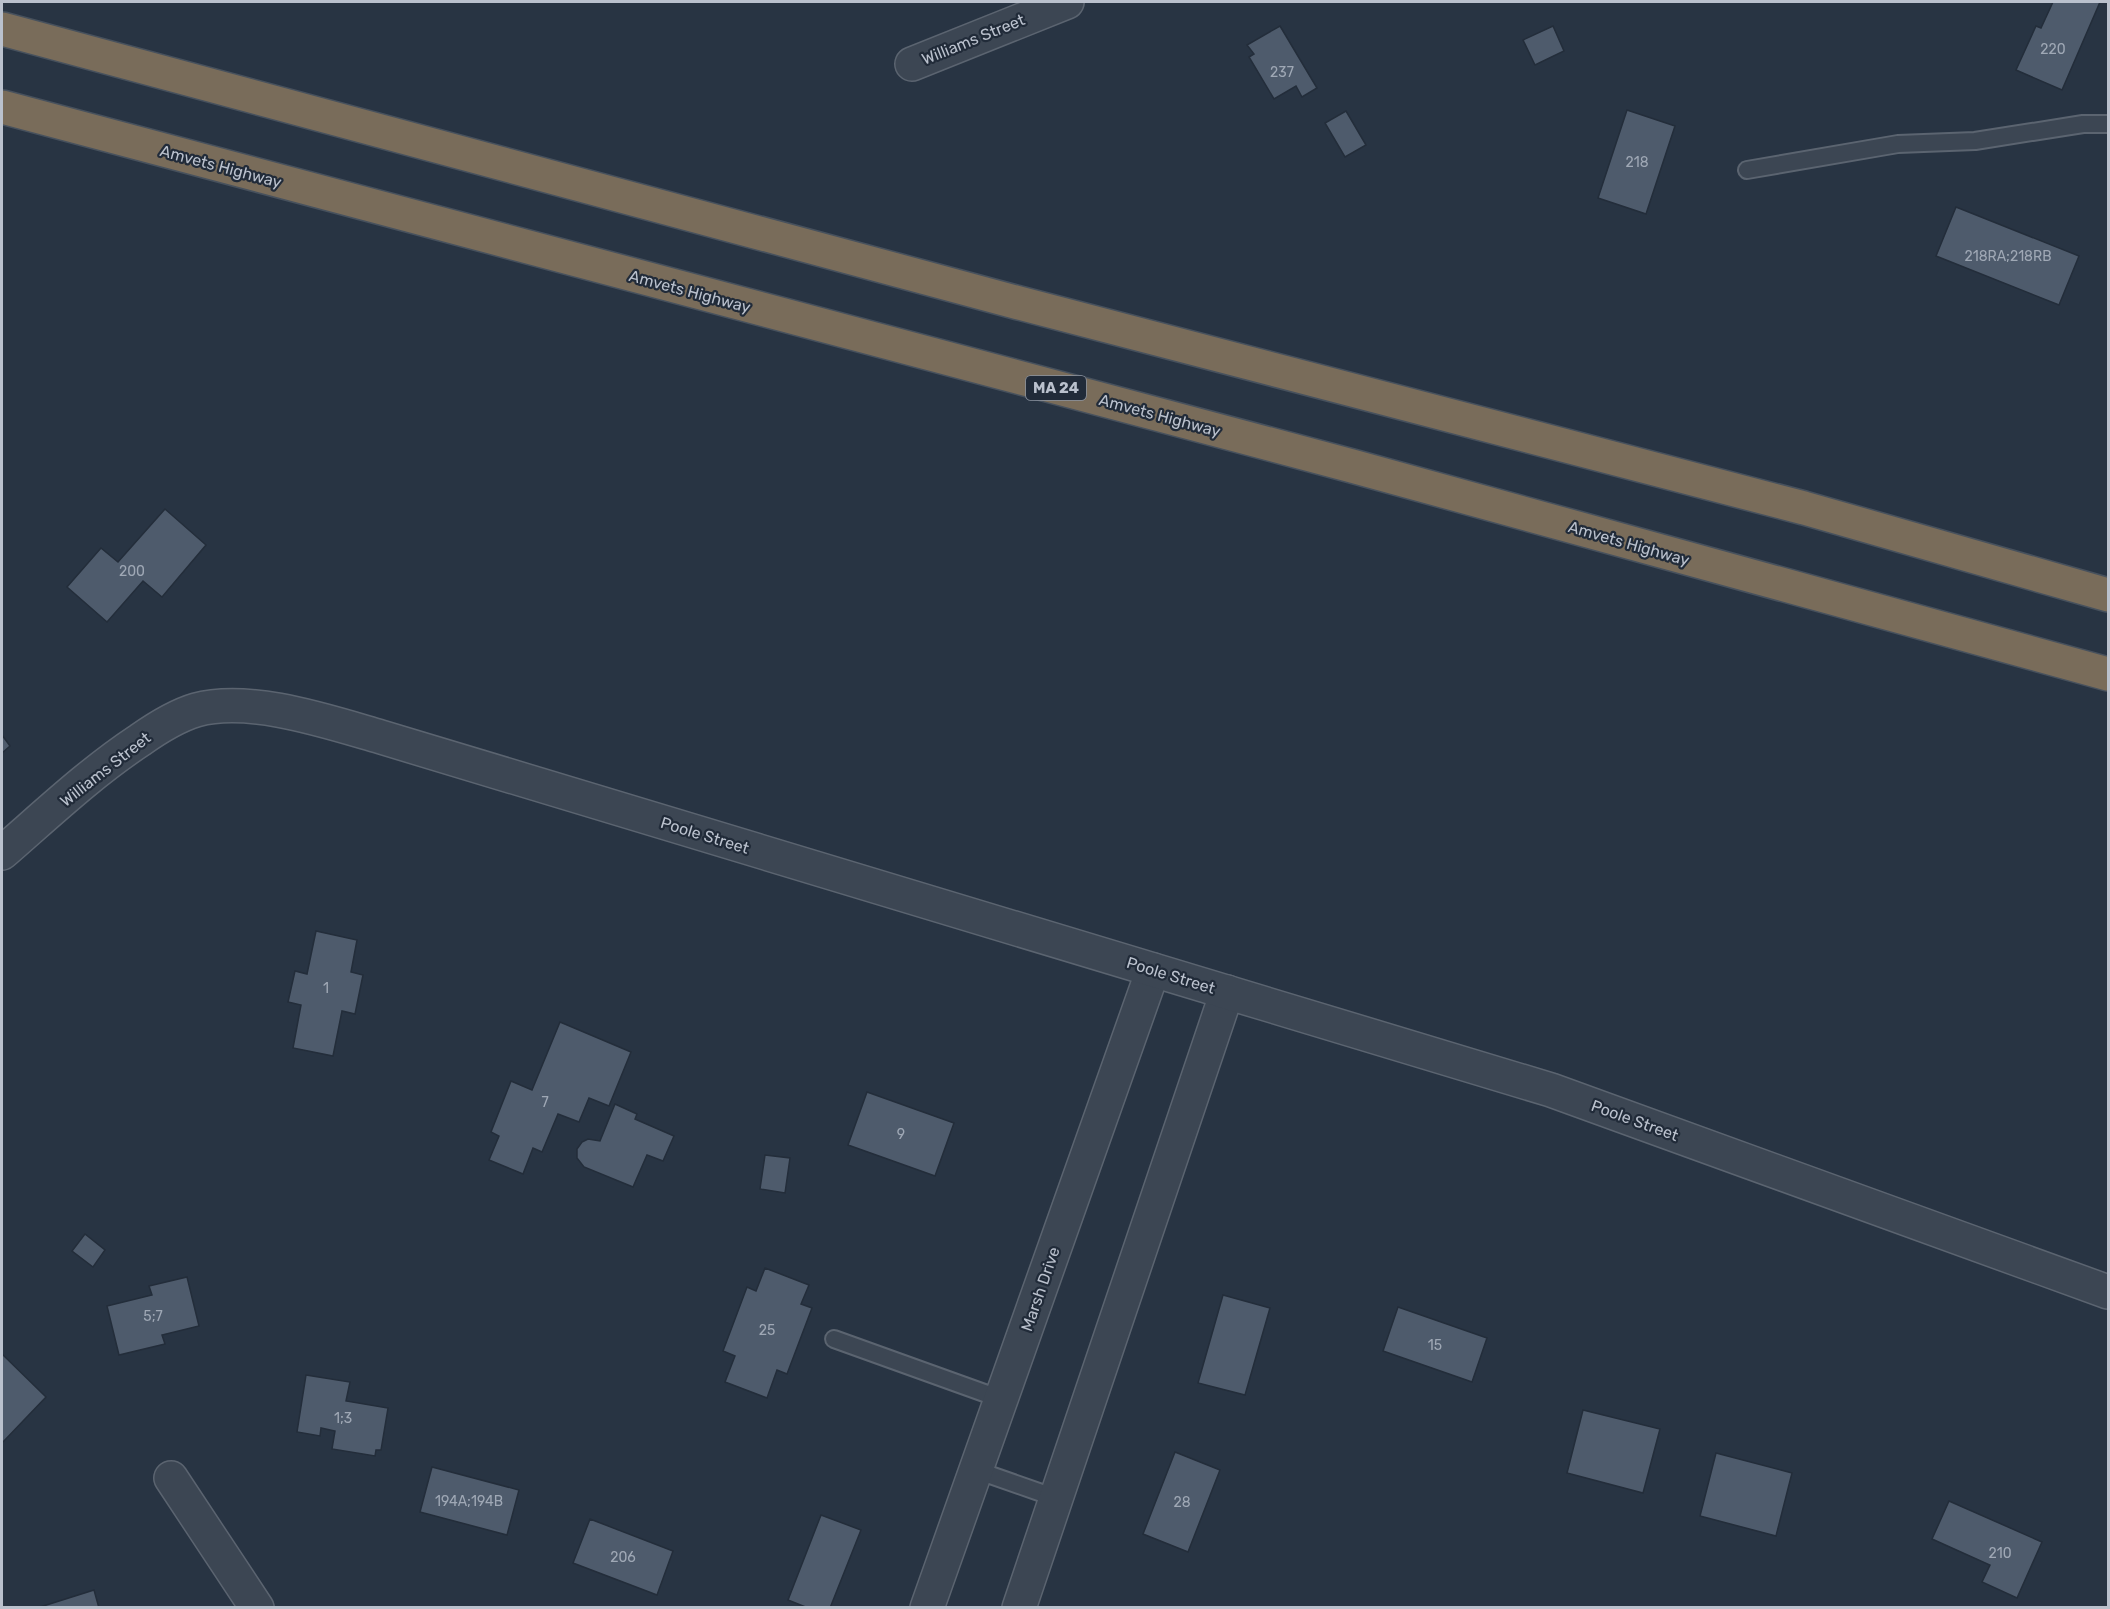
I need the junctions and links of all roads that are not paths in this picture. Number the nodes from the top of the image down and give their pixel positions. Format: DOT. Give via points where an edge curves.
graph roads {
  1 [pos="1067,2"];
  2 [pos="2,29"];
  3 [pos="912,64"];
  4 [pos="2,107"];
  5 [pos="2109,124"];
  6 [pos="1747,170"];
  7 [pos="2109,595"];
  8 [pos="2109,674"];
  9 [pos="219,707"];
  10 [pos="2,853"];
  11 [pos="1153,970"];
  12 [pos="1227,992"];
  13 [pos="2109,1292"];
  14 [pos="834,1339"];
  15 [pos="1001,1399"];
  16 [pos="976,1470"];
  17 [pos="171,1478"];
  18 [pos="1056,1498"];
  19 [pos="257,1608"];
  20 [pos="927,1608"];
  21 [pos="1019,1608"];
  1 -- 3 [label="street, Williams Street"];
  2 -- 7 [label="highway" via="1030,306 1793,505"];
  4 -- 8 [label="highway, Amvets Highway / MA 24" via="1341,463"];
  5 -- 6 [label="lane" via="2084,124 1975,141 1898,144"];
  9 -- 10 [label="street, Williams Street" via="172,720 133,744"];
  9 -- 11 [label="street, Poole Street" via="251,707 330,722"];
  11 -- 12 [label="street, Poole Street"];
  11 -- 15 [label="street, Marsh Drive"];
  12 -- 13 [label="street, Poole Street" via="1551,1090"];
  12 -- 18 [label="street"];
  14 -- 15 [label="lane"];
  15 -- 16 [label="street, Marsh Drive"];
  16 -- 18 [label="lane"];
  16 -- 20 [label="street, Marsh Drive"];
  17 -- 19 [label="street"];
  18 -- 21 [label="street"];
}
